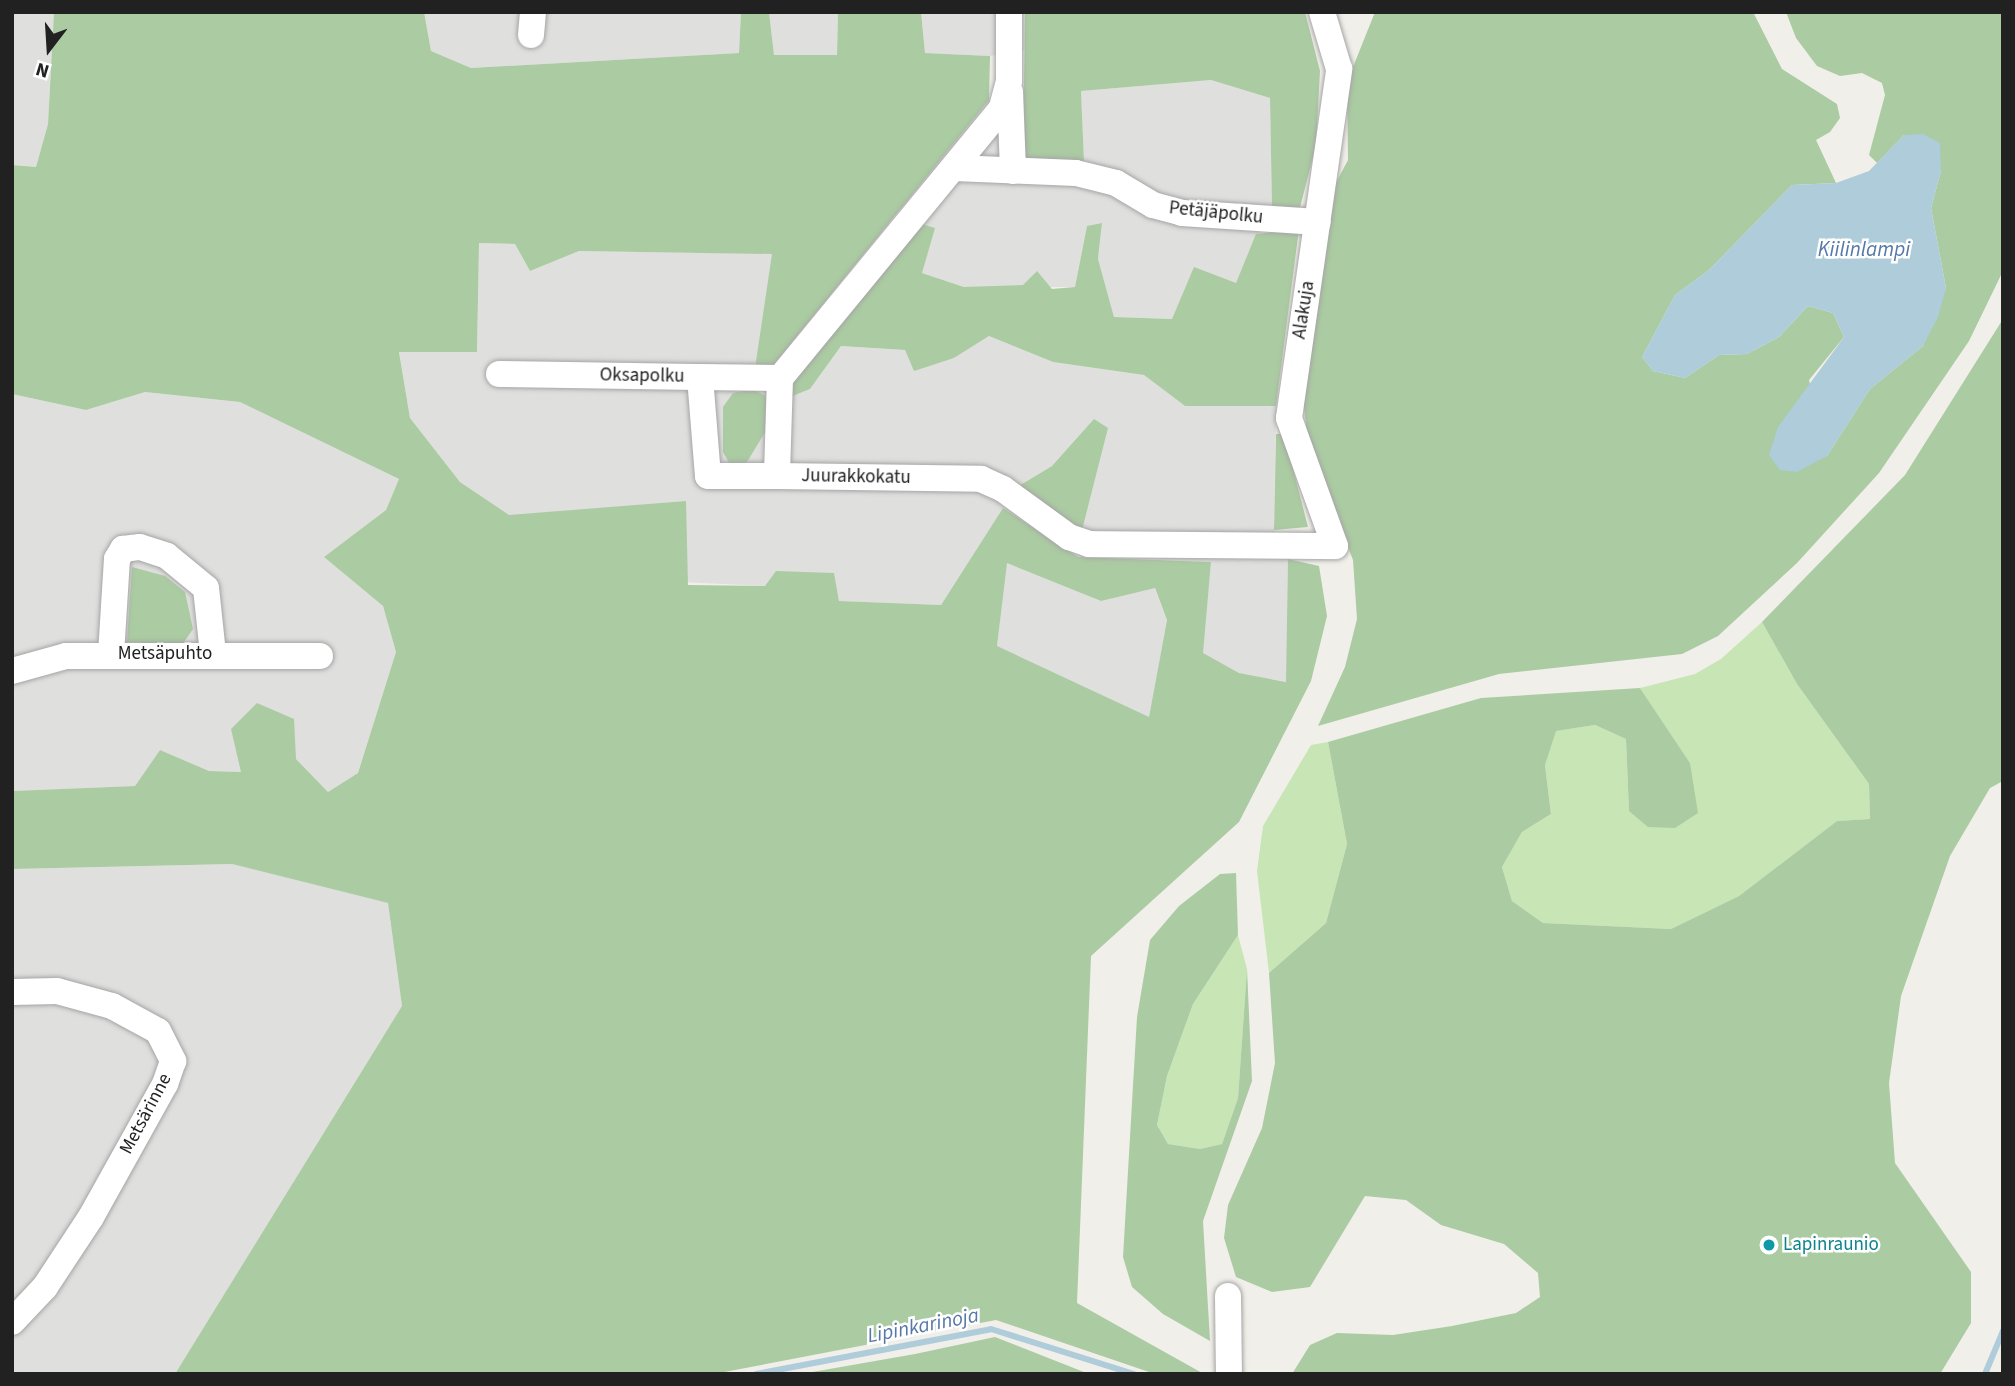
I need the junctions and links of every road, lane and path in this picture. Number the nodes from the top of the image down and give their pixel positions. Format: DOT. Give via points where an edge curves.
graph roads {
  1 [pos="1009,12"];
  2 [pos="1322,12"];
  3 [pos="1009,81"];
  4 [pos="954,168"];
  5 [pos="1013,171"];
  6 [pos="1318,222"];
  7 [pos="499,374"];
  8 [pos="700,377"];
  9 [pos="780,378"];
  10 [pos="777,476"];
  11 [pos="1335,546"];
  12 [pos="111,654"];
  13 [pos="213,654"];
  14 [pos="320,656"];
  15 [pos="12,671"];
  16 [pos="12,992"];
  17 [pos="1228,1296"];
  18 [pos="12,1322"];
  19 [pos="1229,1374"];
  1 -- 3 [label="street"];
  2 -- 6 [label="street, Alakuja" via="1339,69"];
  3 -- 4 [label="street" via="1002,108"];
  3 -- 5 [label="street"];
  4 -- 5 [label="street, Petäjäpolku"];
  4 -- 9 [label="street"];
  5 -- 6 [label="street, Petäjäpolku" via="1076,173 1116,183 1153,205 1182,213"];
  6 -- 11 [label="street, Alakuja" via="1289,418"];
  7 -- 8 [label="street, Oksapolku"];
  8 -- 9 [label="street"];
  8 -- 10 [label="street, Oksapolku" via="708,476"];
  9 -- 10 [label="street, Juurakkokatu"];
  10 -- 11 [label="street, Juurakkokatu" via="981,479 1003,489 1069,537 1089,544"];
  12 -- 13 [label="street, Metsäpuhto"];
  12 -- 13 [label="street" via="117,559 123,549 140,547 167,556 206,589"];
  12 -- 15 [label="street, Metsäpuhto" via="66,656"];
  13 -- 14 [label="street, Metsäpuhto"];
  16 -- 18 [label="street, Metsärinne" via="57,991 112,1006 158,1031 173,1061 165,1084 91,1217 45,1287"];
  17 -- 19 [label="street"];
}
